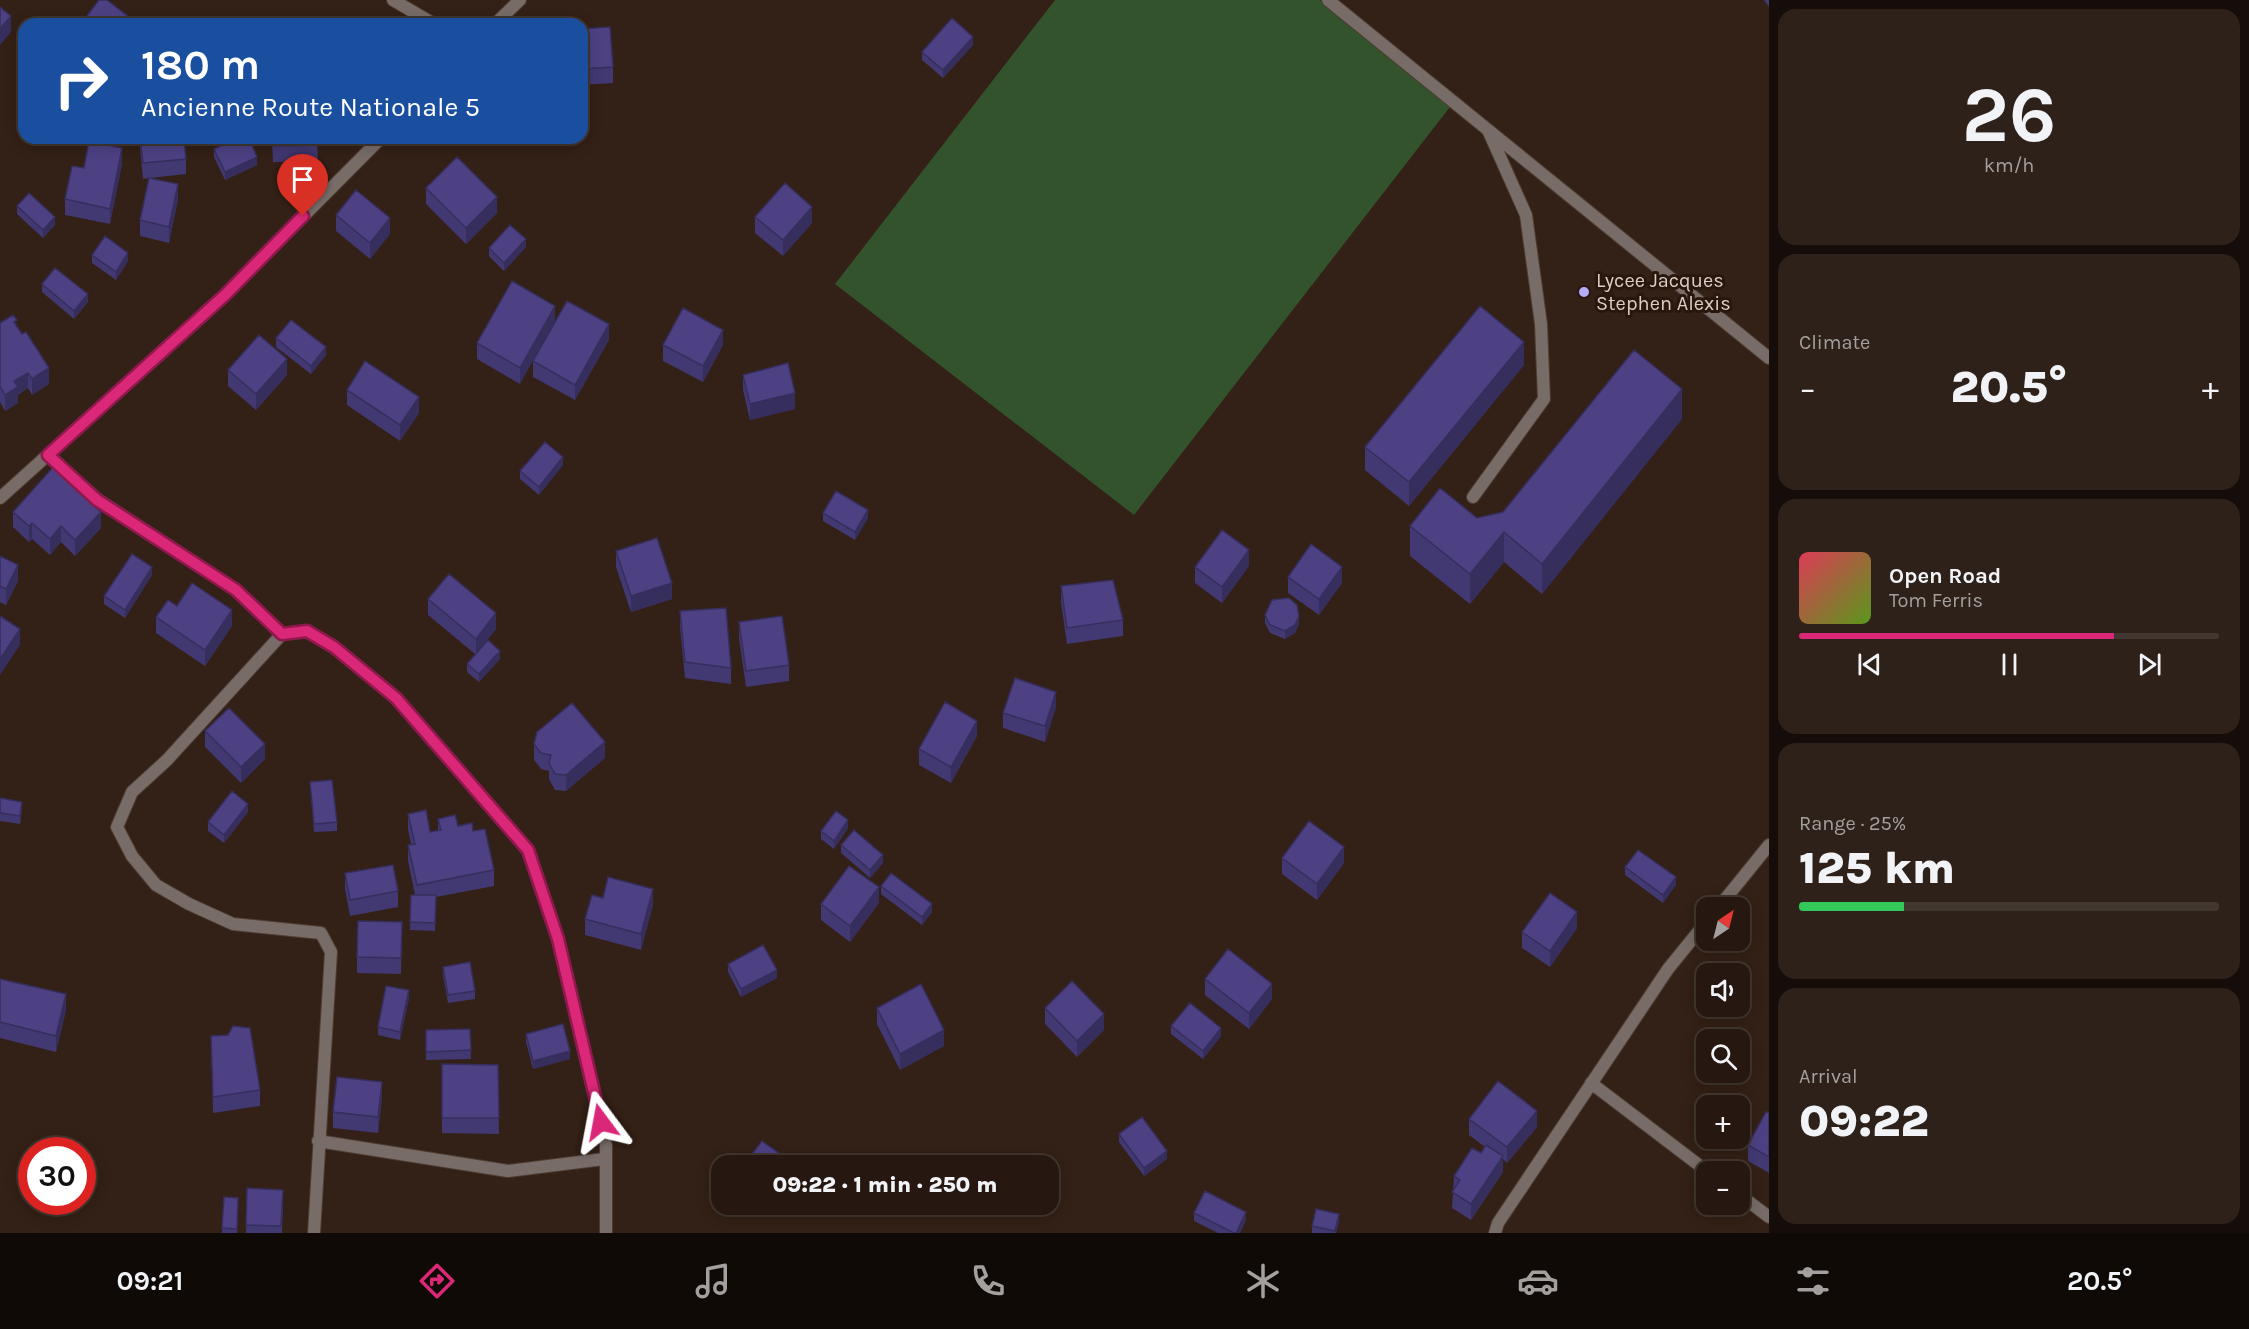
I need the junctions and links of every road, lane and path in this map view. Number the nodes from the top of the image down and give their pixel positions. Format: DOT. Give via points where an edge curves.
graph roads {
  1 [pos="393,0"];
  2 [pos="520,0"];
  3 [pos="1328,0"];
  4 [pos="424,18"];
  5 [pos="501,18"];
  6 [pos="1488,130"];
  7 [pos="375,144"];
  8 [pos="1769,358"];
  9 [pos="48,455"];
  10 [pos="1473,497"];
  11 [pos="0,498"];
  12 [pos="282,634"];
  13 [pos="1769,845"];
  14 [pos="1727,897"];
  15 [pos="1696,935"];
  16 [pos="1591,1083"];
  17 [pos="318,1141"];
  18 [pos="604,1159"];
  19 [pos="1696,1163"];
  20 [pos="1750,1203"];
  21 [pos="1769,1217"];
  22 [pos="314,1233"];
  23 [pos="606,1233"];
  24 [pos="1494,1233"];
  1 -- 4 [label="street"];
  2 -- 5 [label="street"];
  3 -- 6 [label="street"];
  6 -- 8 [label="street"];
  6 -- 10 [label="street" via="1526,215 1541,324 1544,399"];
  7 -- 9 [label="street" via="225,295"];
  9 -- 11 [label="street"];
  9 -- 12 [label="street" via="97,500 236,590"];
  12 -- 17 [label="street" via="167,760 132,792 117,827 132,856 156,885 189,904 233,924 321,933 331,952"];
  12 -- 18 [label="street" via="307,631 334,647 396,698 528,850 558,939 606,1145"];
  13 -- 14 [label="street"];
  15 -- 16 [label="street"];
  16 -- 19 [label="street"];
  16 -- 24 [label="street"];
  17 -- 18 [label="street" via="508,1171"];
  17 -- 22 [label="street"];
  18 -- 23 [label="street"];
  20 -- 21 [label="street"];
}
